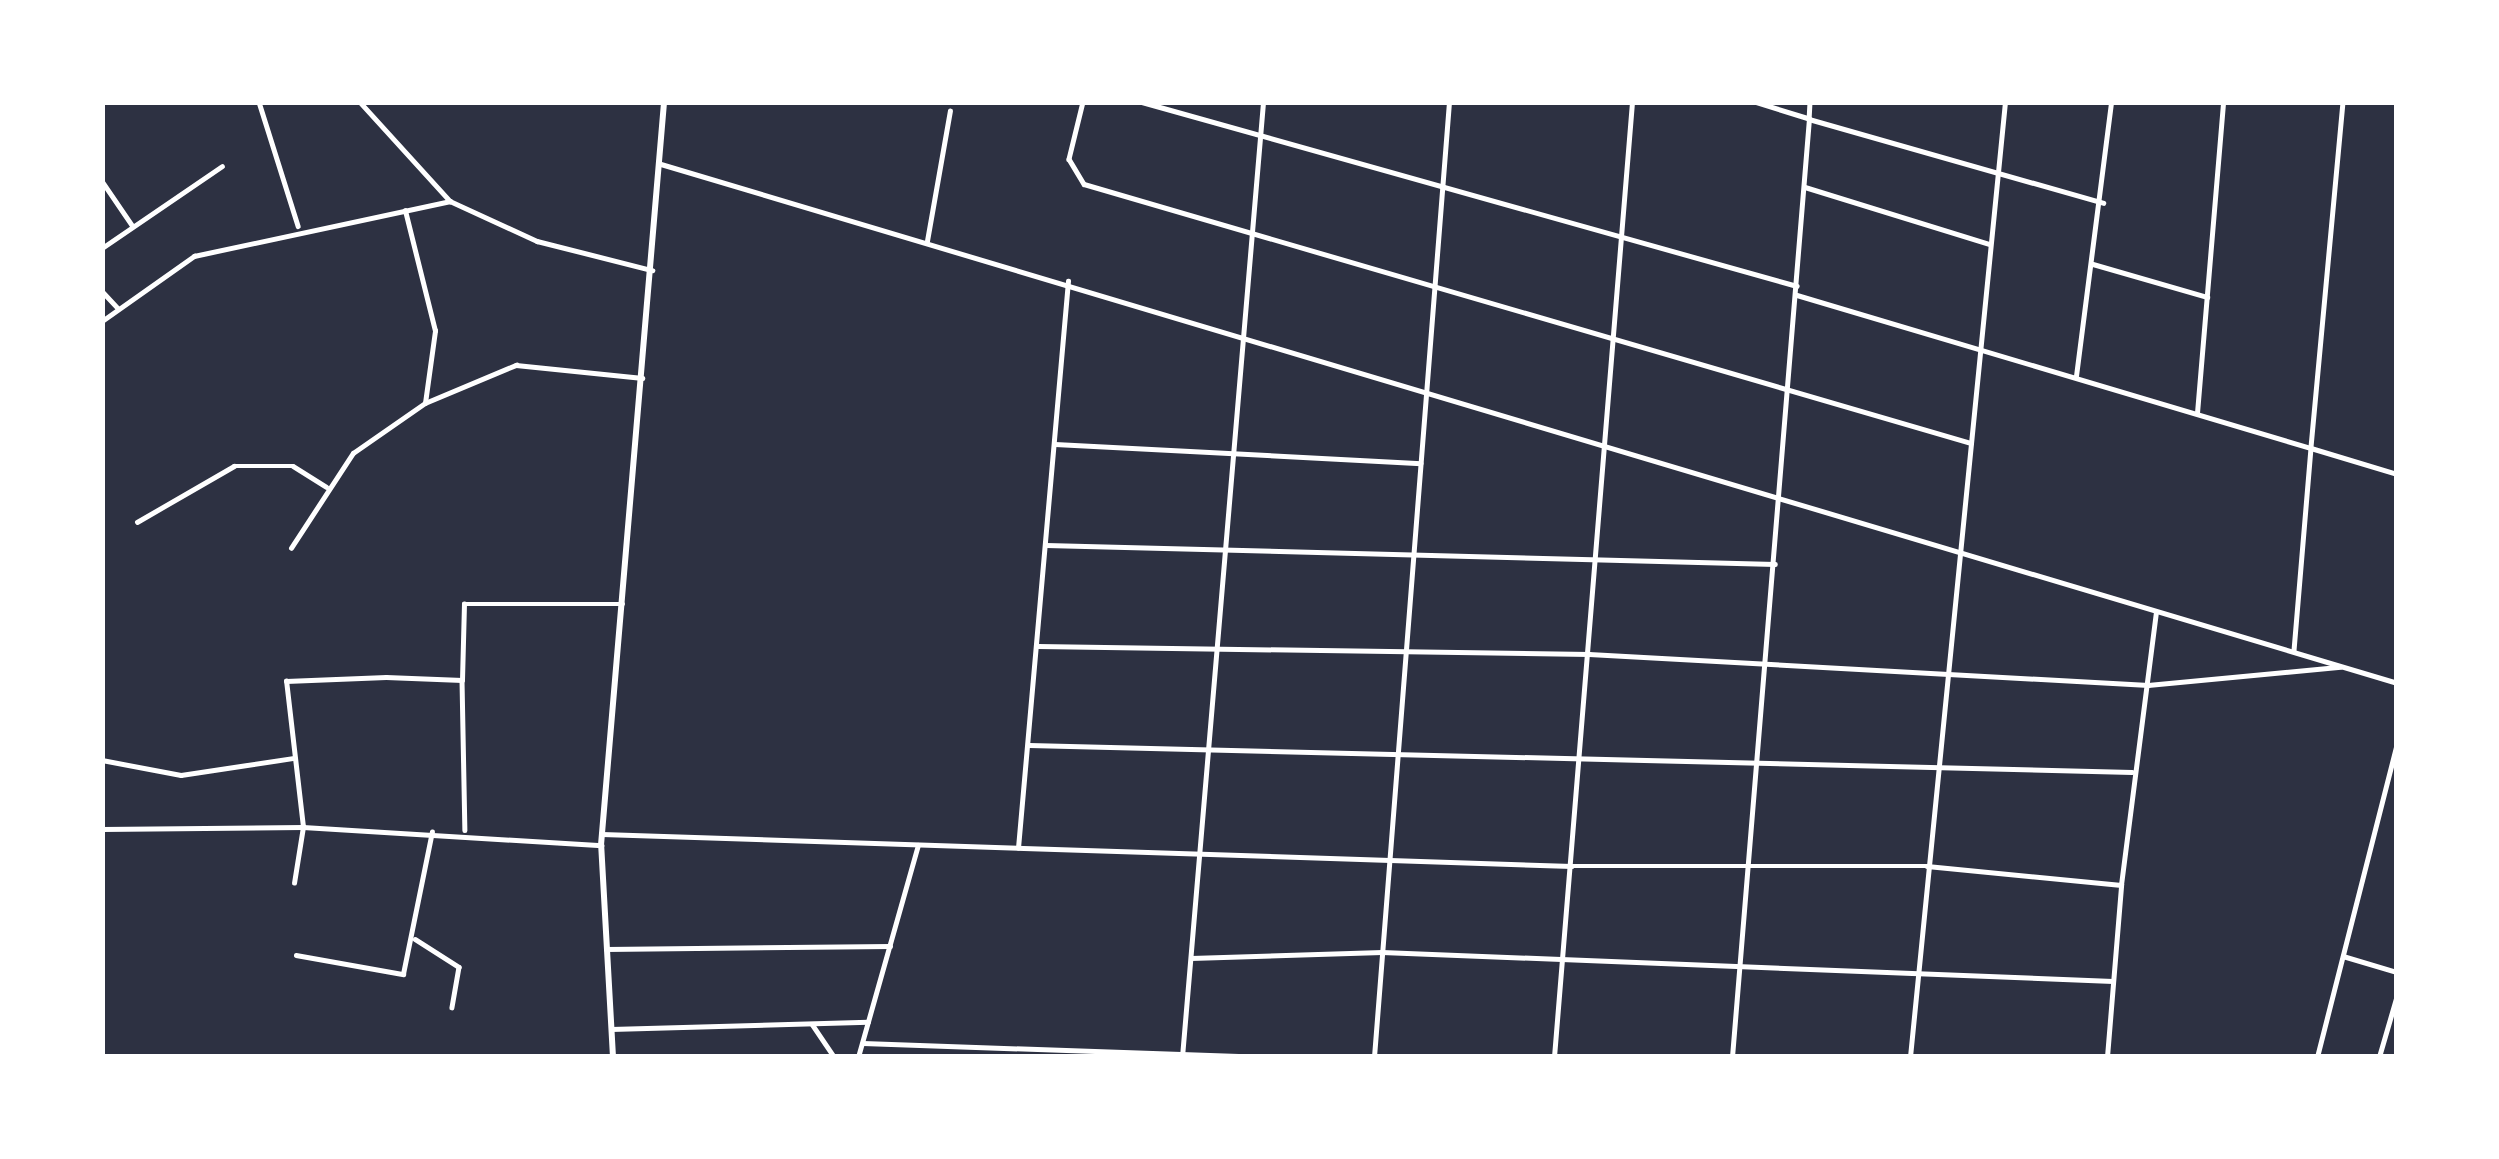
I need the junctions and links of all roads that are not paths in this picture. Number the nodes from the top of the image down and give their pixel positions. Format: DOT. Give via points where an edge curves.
graph roads {
  1 [pos="260,102"];
  2 [pos="360,102"];
  3 [pos="664,102"];
  4 [pos="1083,102"];
  5 [pos="1142,102"];
  6 [pos="1263,102"];
  7 [pos="1449,102"];
  8 [pos="1632,102"];
  9 [pos="1754,102"];
  10 [pos="1810,102"];
  11 [pos="2005,102"];
  12 [pos="2110,102"];
  13 [pos="2223,102"];
  14 [pos="2343,102"];
  15 [pos="950,112"];
  16 [pos="1809,119"];
  17 [pos="1261,138"];
  18 [pos="661,164"];
  19 [pos="223,166"];
  20 [pos="1998,175"];
  21 [pos="102,181"];
  22 [pos="1804,187"];
  23 [pos="1442,190"];
  24 [pos="450,201"];
  25 [pos="2103,202"];
  26 [pos="405,211"];
  27 [pos="132,225"];
  28 [pos="298,226"];
  29 [pos="1254,234"];
  30 [pos="927,241"];
  31 [pos="1626,241"];
  32 [pos="1989,244"];
  33 [pos="102,248"];
  34 [pos="2093,264"];
  35 [pos="652,270"];
  36 [pos="1068,281"];
  37 [pos="1797,286"];
  38 [pos="1434,290"];
  39 [pos="102,291"];
  40 [pos="1797,295"];
  41 [pos="2207,297"];
  42 [pos="119,309"];
  43 [pos="102,321"];
  44 [pos="1246,335"];
  45 [pos="1618,341"];
  46 [pos="1982,350"];
  47 [pos="2076,376"];
  48 [pos="641,378"];
  49 [pos="1427,386"];
  50 [pos="1790,391"];
  51 [pos="424,403"];
  52 [pos="2197,415"];
  53 [pos="1606,439"];
  54 [pos="1971,443"];
  55 [pos="1055,444"];
  56 [pos="2311,448"];
  57 [pos="1237,455"];
  58 [pos="1420,463"];
  59 [pos="2397,474"];
  60 [pos="326,487"];
  61 [pos="1781,491"];
  62 [pos="137,522"];
  63 [pos="1046,544"];
  64 [pos="1228,547"];
  65 [pos="290,548"];
  66 [pos="1958,548"];
  67 [pos="1413,558"];
  68 [pos="1595,560"];
  69 [pos="1775,564"];
  70 [pos="623,604"];
  71 [pos="2156,610"];
  72 [pos="1037,646"];
  73 [pos="1220,647"];
  74 [pos="2294,651"];
  75 [pos="1589,654"];
  76 [pos="1406,655"];
  77 [pos="1766,662"];
  78 [pos="2341,668"];
  79 [pos="1944,672"];
  80 [pos="462,680"];
  81 [pos="2397,683"];
  82 [pos="2147,685"];
  83 [pos="2397,742"];
  84 [pos="1029,745"];
  85 [pos="1211,749"];
  86 [pos="1397,754"];
  87 [pos="294,758"];
  88 [pos="1580,758"];
  89 [pos="102,760"];
  90 [pos="1757,763"];
  91 [pos="1936,767"];
  92 [pos="2132,772"];
  93 [pos="303,827"];
  94 [pos="102,829"];
  95 [pos="465,830"];
  96 [pos="432,832"];
  97 [pos="602,834"];
  98 [pos="602,845"];
  99 [pos="918,845"];
  100 [pos="1018,848"];
  101 [pos="1200,854"];
  102 [pos="1389,860"];
  103 [pos="1744,863"];
  104 [pos="1571,866"];
  105 [pos="1927,866"];
  106 [pos="294,883"];
  107 [pos="2121,884"];
  108 [pos="415,939"];
  109 [pos="890,946"];
  110 [pos="606,949"];
  111 [pos="1382,952"];
  112 [pos="296,955"];
  113 [pos="2342,956"];
  114 [pos="1191,958"];
  115 [pos="1563,959"];
  116 [pos="1737,964"];
  117 [pos="1918,971"];
  118 [pos="2397,973"];
  119 [pos="2112,981"];
  120 [pos="2397,995"];
  121 [pos="452,1007"];
  122 [pos="868,1022"];
  123 [pos="812,1024"];
  124 [pos="611,1029"];
  125 [pos="863,1043"];
  126 [pos="1182,1055"];
  127 [pos="613,1057"];
  128 [pos="834,1057"];
  129 [pos="858,1057"];
  130 [pos="1259,1057"];
  131 [pos="1373,1057"];
  132 [pos="1554,1057"];
  133 [pos="1732,1057"];
  134 [pos="1910,1057"];
  135 [pos="2107,1057"];
  136 [pos="2317,1057"];
  137 [pos="2379,1057"];
  1 -- 28 [label="street"];
  2 -- 24 [label="street"];
  3 -- 18 [label="main road"];
  4 -- 29 [label="street" via="1069,159 1084,184"];
  5 -- 17 [label="street"];
  6 -- 17 [label="street"];
  7 -- 23 [label="street"];
  8 -- 31 [label="street"];
  9 -- 16 [label="street"];
  10 -- 16 [label="street"];
  11 -- 20 [label="street"];
  12 -- 25 [label="street"];
  13 -- 41 [label="street"];
  14 -- 56 [label="street"];
  15 -- 30 [label="street"];
  16 -- 20 [label="street"];
  16 -- 22 [label="street"];
  17 -- 23 [label="street"];
  17 -- 29 [label="street"];
  18 -- 30 [label="street"];
  18 -- 35 [label="main road"];
  19 -- 27 [label="street"];
  20 -- 25 [label="street"];
  20 -- 32 [label="street"];
  21 -- 27 [label="street"];
  22 -- 32 [label="street"];
  22 -- 37 [label="street"];
  23 -- 31 [label="street"];
  23 -- 38 [label="street"];
  24 -- 26 [label="street"];
  24 -- 35 [label="street" via="537,241"];
  25 -- 34 [label="street"];
  26 -- 28 [label="street"];
  26 -- 51 [label="street" via="435,332"];
  27 -- 33 [label="street"];
  28 -- 42 [label="street" via="194,256"];
  29 -- 38 [label="street"];
  29 -- 44 [label="street"];
  30 -- 36 [label="street"];
  31 -- 37 [label="street"];
  31 -- 45 [label="street"];
  32 -- 46 [label="street"];
  34 -- 41 [label="street"];
  34 -- 47 [label="street"];
  35 -- 48 [label="main road"];
  36 -- 44 [label="street"];
  36 -- 55 [label="street"];
  37 -- 40 [label="street"];
  38 -- 45 [label="street"];
  38 -- 49 [label="street"];
  39 -- 42 [label="street"];
  40 -- 46 [label="street"];
  40 -- 50 [label="street"];
  41 -- 52 [label="street"];
  42 -- 43 [label="street"];
  44 -- 49 [label="street"];
  44 -- 57 [label="street"];
  45 -- 50 [label="street"];
  45 -- 53 [label="street"];
  46 -- 47 [label="street"];
  46 -- 54 [label="street"];
  47 -- 52 [label="street"];
  48 -- 51 [label="street" via="516,365"];
  48 -- 70 [label="main road"];
  49 -- 53 [label="street"];
  49 -- 58 [label="street"];
  50 -- 54 [label="street"];
  50 -- 61 [label="street"];
  51 -- 60 [label="street"];
  52 -- 56 [label="street"];
  53 -- 61 [label="street"];
  53 -- 68 [label="street"];
  54 -- 66 [label="street"];
  55 -- 57 [label="street"];
  55 -- 63 [label="street"];
  56 -- 59 [label="street"];
  56 -- 74 [label="street"];
  57 -- 58 [label="street"];
  57 -- 64 [label="street"];
  58 -- 67 [label="street"];
  60 -- 62 [label="street" via="293,466 234,466"];
  60 -- 65 [label="street"];
  61 -- 66 [label="street"];
  61 -- 69 [label="street"];
  63 -- 64 [label="street"];
  63 -- 72 [label="street"];
  64 -- 67 [label="street"];
  64 -- 73 [label="street"];
  66 -- 71 [label="street"];
  66 -- 79 [label="street"];
  67 -- 68 [label="street"];
  67 -- 76 [label="street"];
  68 -- 69 [label="street"];
  68 -- 75 [label="street"];
  69 -- 77 [label="street"];
  70 -- 80 [label="street" via="464,604"];
  70 -- 97 [label="main road"];
  71 -- 74 [label="street"];
  71 -- 82 [label="street"];
  72 -- 73 [label="street"];
  72 -- 84 [label="street"];
  73 -- 76 [label="street"];
  73 -- 85 [label="street"];
  74 -- 78 [label="street"];
  75 -- 76 [label="street"];
  75 -- 77 [label="street"];
  75 -- 88 [label="street"];
  76 -- 86 [label="street"];
  77 -- 79 [label="street"];
  77 -- 90 [label="street"];
  78 -- 81 [label="street"];
  78 -- 82 [label="street"];
  79 -- 82 [label="street"];
  79 -- 91 [label="street"];
  80 -- 87 [label="street" via="286,681"];
  80 -- 95 [label="street"];
  82 -- 92 [label="street"];
  83 -- 113 [label="street"];
  84 -- 85 [label="street"];
  84 -- 100 [label="street"];
  85 -- 86 [label="street"];
  85 -- 101 [label="street"];
  86 -- 88 [label="street"];
  86 -- 102 [label="street"];
  87 -- 89 [label="street" via="182,775"];
  87 -- 93 [label="street"];
  88 -- 90 [label="street"];
  88 -- 104 [label="street"];
  90 -- 91 [label="street"];
  90 -- 103 [label="street"];
  91 -- 92 [label="street"];
  91 -- 105 [label="street"];
  92 -- 107 [label="street"];
  93 -- 94 [label="street"];
  93 -- 96 [label="street"];
  93 -- 106 [label="street"];
  95 -- 96 [label="street"];
  95 -- 98 [label="street"];
  96 -- 108 [label="street"];
  97 -- 98 [label="main road"];
  97 -- 99 [label="street"];
  98 -- 110 [label="main road"];
  99 -- 100 [label="street"];
  99 -- 109 [label="street"];
  100 -- 101 [label="street"];
  101 -- 102 [label="street"];
  101 -- 114 [label="street"];
  102 -- 104 [label="street"];
  102 -- 111 [label="street"];
  103 -- 104 [label="street"];
  103 -- 105 [label="street"];
  103 -- 116 [label="street"];
  104 -- 115 [label="street"];
  105 -- 107 [label="street"];
  105 -- 117 [label="street"];
  107 -- 119 [label="street"];
  108 -- 112 [label="street" via="394,977"];
  108 -- 121 [label="street" via="459,968"];
  109 -- 110 [label="street"];
  109 -- 122 [label="street"];
  110 -- 124 [label="main road"];
  111 -- 114 [label="street"];
  111 -- 115 [label="street"];
  111 -- 131 [label="street"];
  113 -- 118 [label="street"];
  113 -- 136 [label="street"];
  114 -- 126 [label="street"];
  115 -- 116 [label="street"];
  115 -- 132 [label="street"];
  116 -- 117 [label="street"];
  116 -- 133 [label="street"];
  117 -- 119 [label="street"];
  117 -- 134 [label="street"];
  119 -- 135 [label="street"];
  120 -- 137 [label="street"];
  122 -- 123 [label="street"];
  122 -- 125 [label="street"];
  123 -- 124 [label="street"];
  123 -- 128 [label="street"];
  124 -- 127 [label="main road"];
  125 -- 126 [label="street"];
  125 -- 129 [label="street"];
  126 -- 130 [label="street"];
}
